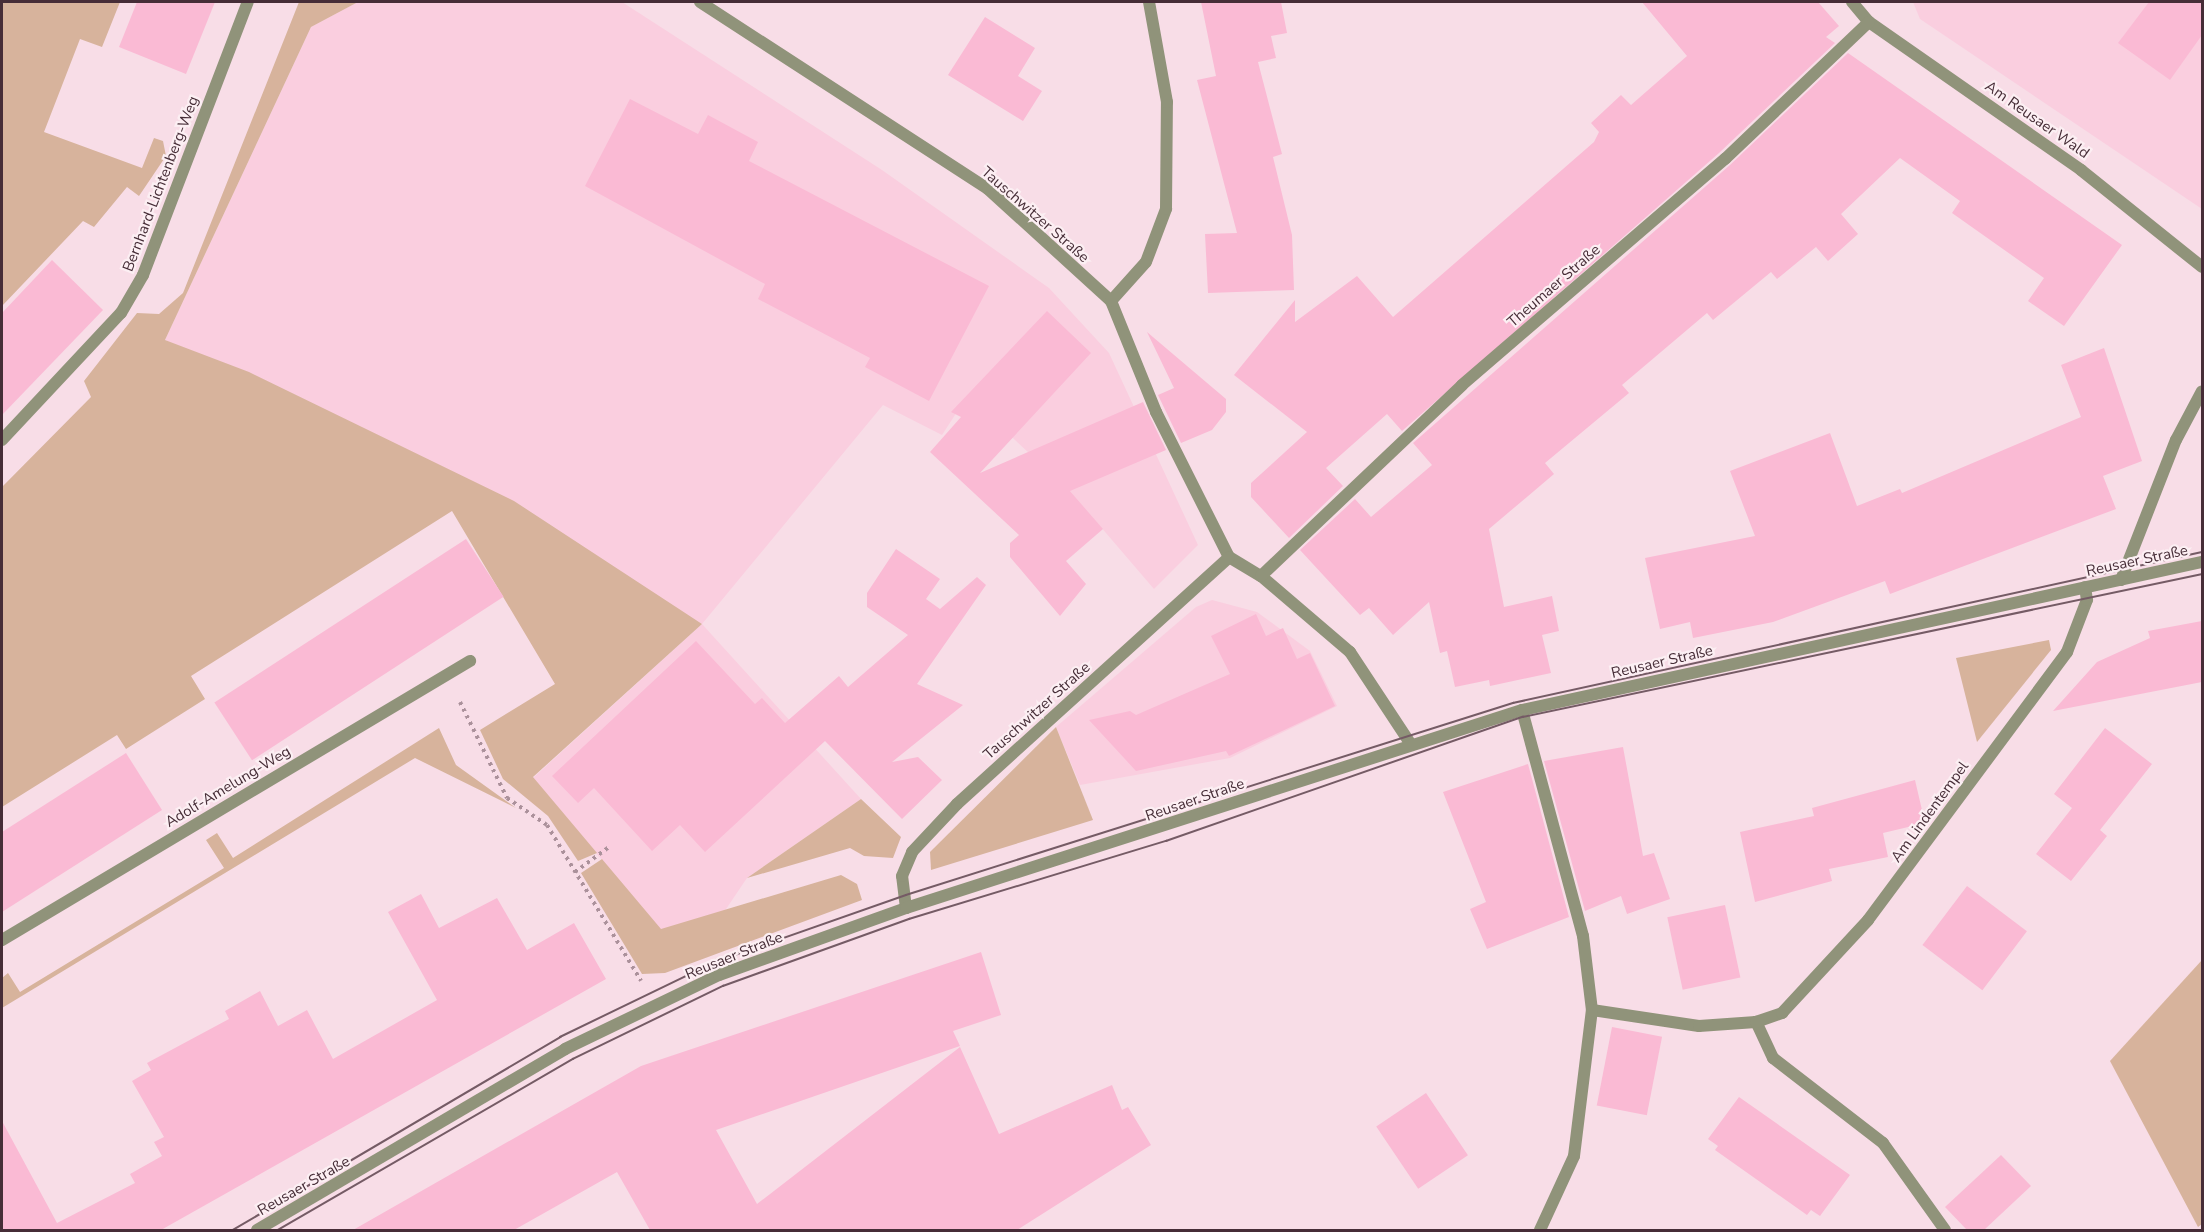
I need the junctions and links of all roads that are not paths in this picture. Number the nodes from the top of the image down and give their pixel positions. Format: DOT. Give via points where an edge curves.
graph roads {
  1 [pos="248,2"];
  2 [pos="700,2"];
  3 [pos="1149,2"];
  4 [pos="1852,2"];
  5 [pos="1869,22"];
  6 [pos="2202,267"];
  7 [pos="1110,301"];
  8 [pos="2202,391"];
  9 [pos="2,440"];
  10 [pos="1229,557"];
  11 [pos="2202,562"];
  12 [pos="1261,576"];
  13 [pos="2121,580"];
  14 [pos="2085,587"];
  15 [pos="470,661"];
  16 [pos="1522,710"];
  17 [pos="1410,742"];
  18 [pos="906,908"];
  19 [pos="2,940"];
  20 [pos="1592,1010"];
  21 [pos="1756,1022"];
  22 [pos="257,1230"];
  23 [pos="1540,1230"];
  24 [pos="1945,1230"];
  1 -- 9 [label="street, Bernhard-Lichtenberg-Weg" via="143,275 121,313"];
  2 -- 7 [label="street, Tauschwitzer Straße" via="987,189"];
  3 -- 7 [label="street" via="1167,102 1166,209 1146,262"];
  4 -- 5 [label="street, Am Reusaer Wald"];
  5 -- 6 [label="street, Am Reusaer Wald" via="2081,170"];
  5 -- 12 [label="street, Theumaer Straße" via="1725,159 1462,385"];
  7 -- 10 [label="street, Tauschwitzer Straße" via="1156,412"];
  8 -- 13 [label="street" via="2176,440"];
  10 -- 12 [label="street"];
  10 -- 18 [label="street, Tauschwitzer Straße" via="957,804 912,852 903,876"];
  11 -- 13 [label="street, Reusaer Straße"];
  12 -- 17 [label="street" via="1350,652"];
  13 -- 14 [label="street, Reusaer Straße"];
  14 -- 16 [label="street, Reusaer Straße"];
  14 -- 21 [label="street, Am Lindentempel" via="2087,600 2067,652 1869,920 1782,1013"];
  15 -- 19 [label="street, Adolf-Amelung-Weg"];
  16 -- 17 [label="street, Reusaer Straße"];
  16 -- 20 [label="street" via="1583,936"];
  17 -- 18 [label="street, Reusaer Straße"];
  18 -- 22 [label="street, Reusaer Straße" via="719,975 565,1049"];
  20 -- 21 [label="street, Am Lindentempel" via="1699,1026"];
  20 -- 23 [label="street" via="1574,1156"];
  21 -- 24 [label="street" via="1773,1058 1883,1143"];
}
